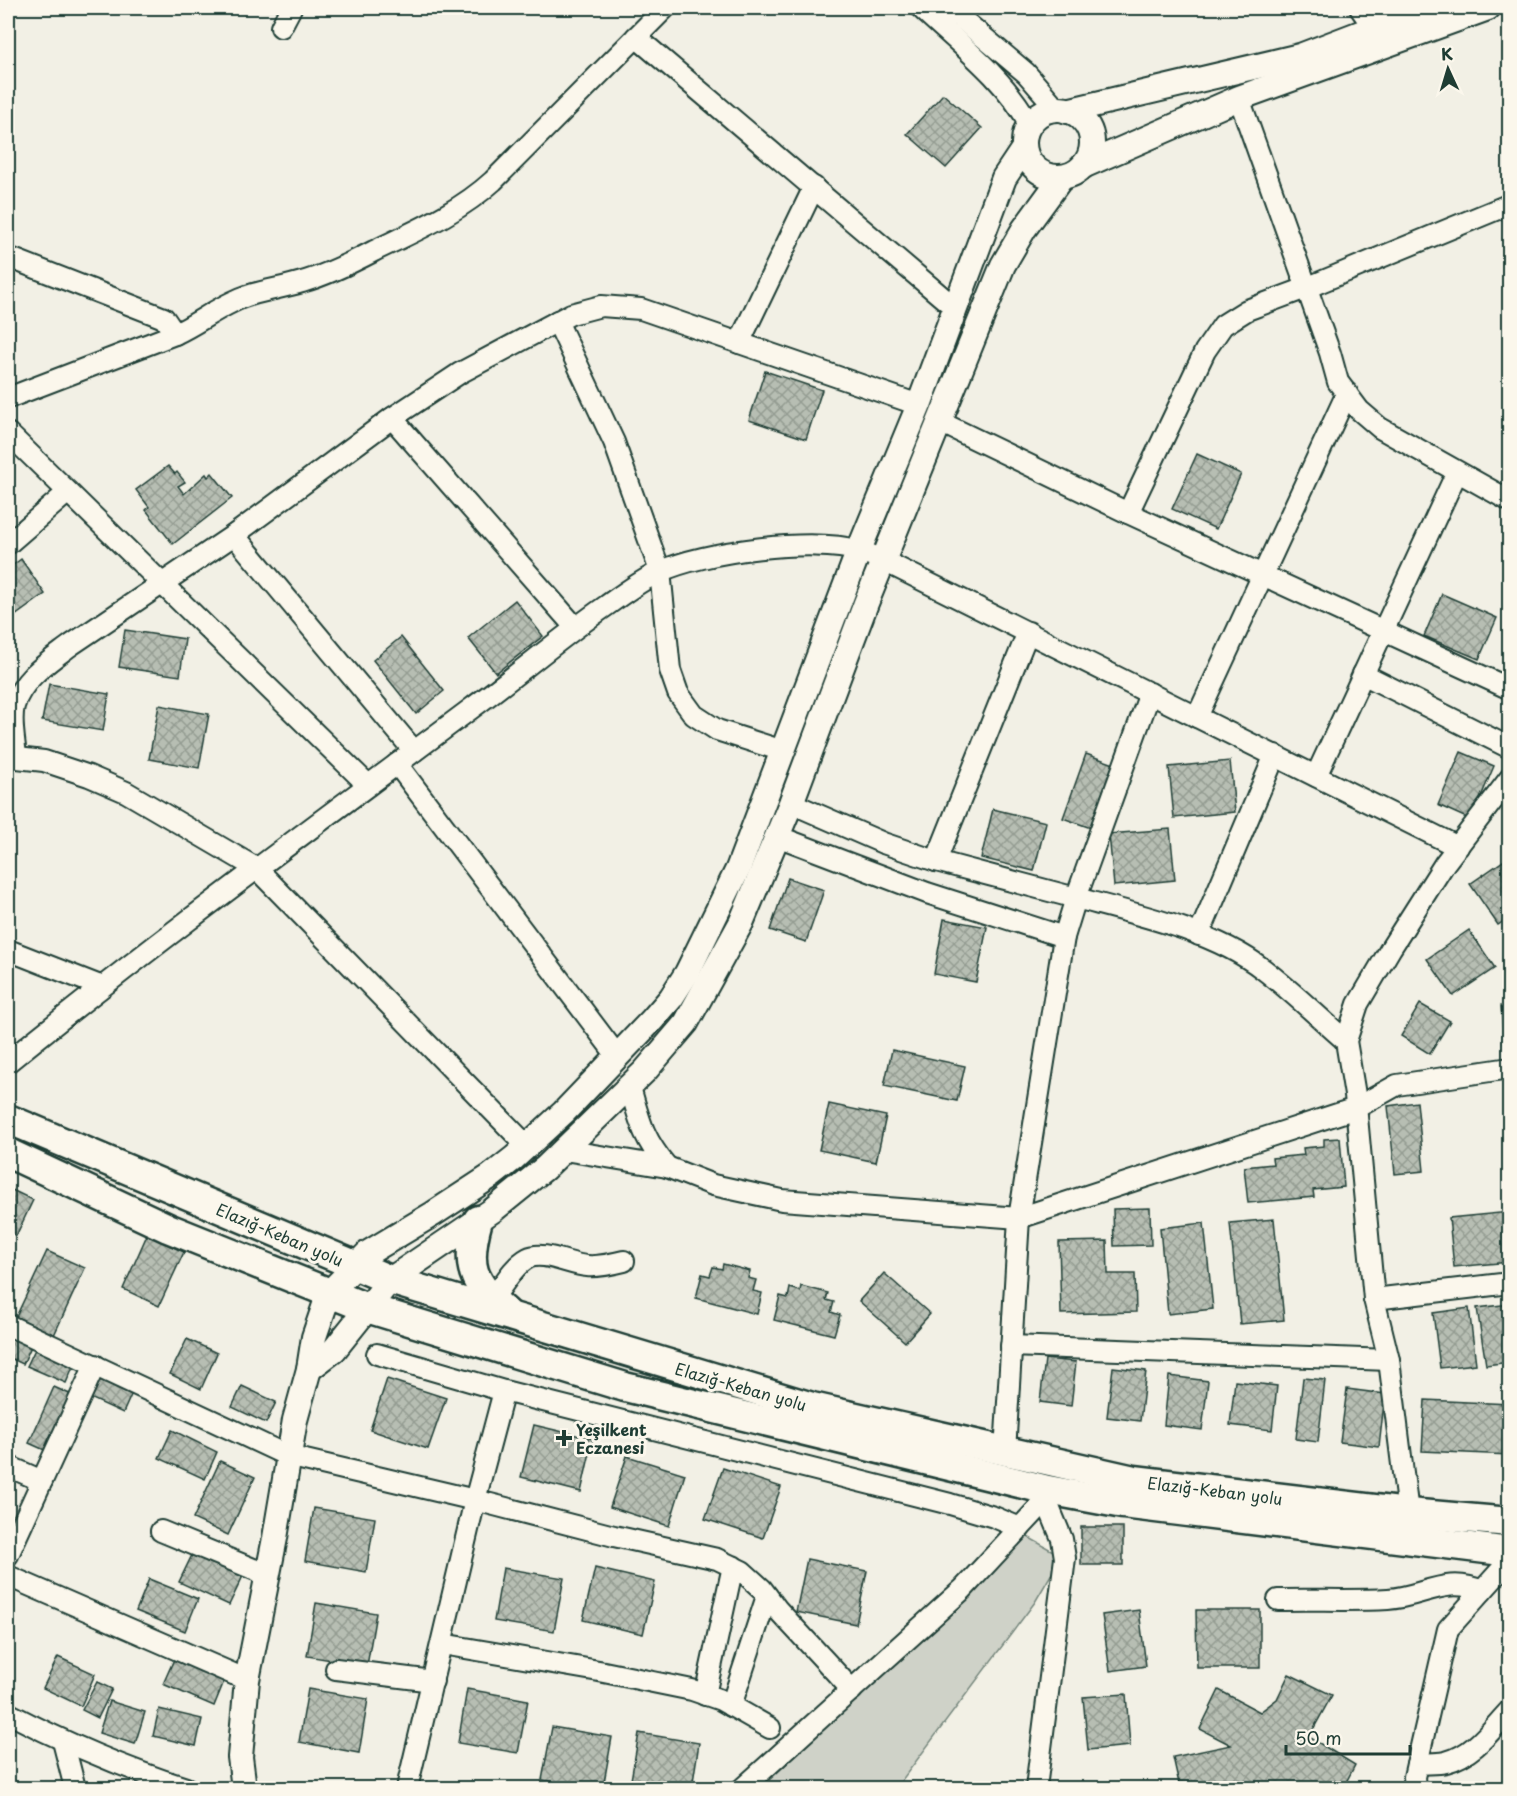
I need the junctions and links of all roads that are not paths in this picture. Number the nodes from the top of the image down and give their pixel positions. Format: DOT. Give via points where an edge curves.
graph roads {
  1 [pos="291,8"];
  2 [pos="665,8"];
  3 [pos="921,8"];
  4 [pos="949,8"];
  5 [pos="1360,8"];
  6 [pos="1425,8"];
  7 [pos="1488,8"];
  8 [pos="281,27"];
  9 [pos="1374,28"];
  10 [pos="636,37"];
  11 [pos="1239,98"];
  12 [pos="1063,110"];
  13 [pos="1030,124"];
  14 [pos="1024,148"];
  15 [pos="1072,171"];
  16 [pos="814,187"];
  17 [pos="1509,204"];
  18 [pos="8,257"];
  19 [pos="1306,288"];
  20 [pos="955,308"];
  21 [pos="557,321"];
  22 [pos="175,334"];
  23 [pos="739,343"];
  24 [pos="1347,393"];
  25 [pos="8,398"];
  26 [pos="919,405"];
  27 [pos="392,418"];
  28 [pos="940,422"];
  29 [pos="8,433"];
  30 [pos="1457,472"];
  31 [pos="68,492"];
  32 [pos="1509,501"];
  33 [pos="1128,513"];
  34 [pos="234,535"];
  35 [pos="8,544"];
  36 [pos="860,550"];
  37 [pos="884,561"];
  38 [pos="660,571"];
  39 [pos="1263,575"];
  40 [pos="161,584"];
  41 [pos="575,627"];
  42 [pos="1028,632"];
  43 [pos="1383,632"];
  44 [pos="1363,674"];
  45 [pos="1509,689"];
  46 [pos="1150,693"];
  47 [pos="1197,717"];
  48 [pos="1509,748"];
  49 [pos="414,751"];
  50 [pos="783,751"];
  51 [pos="1275,755"];
  52 [pos="12,757"];
  53 [pos="397,764"];
  54 [pos="1316,776"];
  55 [pos="1509,778"];
  56 [pos="368,785"];
  57 [pos="791,803"];
  58 [pos="777,836"];
  59 [pos="1458,847"];
  60 [pos="936,861"];
  61 [pos="256,868"];
  62 [pos="1076,898"];
  63 [pos="1199,935"];
  64 [pos="1064,936"];
  65 [pos="8,950"];
  66 [pos="100,986"];
  67 [pos="1346,1041"];
  68 [pos="618,1057"];
  69 [pos="8,1062"];
  70 [pos="1509,1068"];
  71 [pos="630,1087"];
  72 [pos="1356,1108"];
  73 [pos="8,1119"];
  74 [pos="527,1146"];
  75 [pos="564,1150"];
  76 [pos="8,1153"];
  77 [pos="667,1167"];
  78 [pos="1019,1218"];
  79 [pos="478,1220"];
  80 [pos="624,1261"];
  81 [pos="356,1265"];
  82 [pos="390,1280"];
  83 [pos="1509,1283"];
  84 [pos="329,1293"];
  85 [pos="1374,1299"];
  86 [pos="366,1308"];
  87 [pos="501,1308"];
  88 [pos="8,1325"];
  89 [pos="1011,1346"];
  90 [pos="377,1354"];
  91 [pos="1389,1360"];
  92 [pos="95,1365"];
  93 [pos="309,1370"];
  94 [pos="504,1391"];
  95 [pos="1005,1452"];
  96 [pos="288,1456"];
  97 [pos="8,1466"];
  98 [pos="42,1481"];
  99 [pos="1047,1495"];
  100 [pos="475,1500"];
  101 [pos="1408,1513"];
  102 [pos="1509,1522"];
  103 [pos="1020,1528"];
  104 [pos="161,1531"];
  105 [pos="1509,1552"];
  106 [pos="8,1555"];
  107 [pos="1509,1560"];
  108 [pos="733,1566"];
  109 [pos="268,1575"];
  110 [pos="8,1576"];
  111 [pos="1482,1591"];
  112 [pos="767,1596"];
  113 [pos="1278,1600"];
  114 [pos="442,1644"];
  115 [pos="336,1669"];
  116 [pos="247,1680"];
  117 [pos="433,1681"];
  118 [pos="852,1690"];
  119 [pos="705,1695"];
  120 [pos="731,1706"];
  121 [pos="1509,1710"];
  122 [pos="8,1713"];
  123 [pos="770,1728"];
  124 [pos="63,1741"];
  125 [pos="1417,1764"];
  126 [pos="75,1788"];
  127 [pos="186,1788"];
  128 [pos="244,1788"];
  129 [pos="408,1788"];
  130 [pos="743,1788"];
  131 [pos="1036,1788"];
  132 [pos="1415,1788"];
  1 -- 8 [label="street"];
  2 -- 10 [label="street"];
  3 -- 13 [label="street" via="1002,86"];
  4 -- 12 [label="street"];
  5 -- 9 [label="street"];
  6 -- 9 [label="main road"];
  7 -- 11 [label="main road"];
  9 -- 12 [label="main road" via="1300,56"];
  10 -- 16 [label="street"];
  10 -- 22 [label="street" via="493,181 467,202 331,272 238,299"];
  11 -- 15 [label="main road"];
  11 -- 19 [label="street"];
  12 -- 13 [label="main road" via="1039,115"];
  12 -- 15 [label="main road" via="1083,121 1091,139 1088,158"];
  13 -- 14 [label="main road"];
  14 -- 15 [label="main road" via="1026,157 1039,172 1048,176"];
  14 -- 20 [label="main road" via="1004,178"];
  15 -- 28 [label="main road" via="1024,229 1003,265"];
  16 -- 20 [label="street"];
  16 -- 23 [label="street"];
  17 -- 19 [label="street"];
  18 -- 22 [label="street" via="165,318"];
  19 -- 24 [label="street" via="1338,382"];
  19 -- 33 [label="street" via="1247,310 1214,335"];
  20 -- 26 [label="main road"];
  21 -- 23 [label="street" via="586,309 627,307"];
  21 -- 27 [label="street" via="460,373"];
  21 -- 38 [label="street" via="614,442"];
  22 -- 25 [label="street"];
  23 -- 26 [label="street"];
  24 -- 30 [label="street" via="1380,428"];
  24 -- 39 [label="street"];
  26 -- 36 [label="main road"];
  27 -- 34 [label="street"];
  27 -- 41 [label="street"];
  28 -- 33 [label="street"];
  28 -- 37 [label="main road"];
  29 -- 31 [label="street"];
  30 -- 32 [label="street"];
  30 -- 43 [label="street"];
  31 -- 35 [label="street"];
  31 -- 40 [label="street"];
  33 -- 39 [label="street"];
  34 -- 40 [label="street"];
  34 -- 49 [label="street"];
  36 -- 37 [label="street"];
  36 -- 38 [label="street" via="795,546 736,551"];
  36 -- 50 [label="main road"];
  37 -- 42 [label="street"];
  37 -- 57 [label="main road"];
  38 -- 41 [label="street"];
  38 -- 50 [label="street" via="670,670 685,704 717,730"];
  39 -- 43 [label="street"];
  39 -- 47 [label="street"];
  40 -- 52 [label="street" via="35,674 14,706"];
  40 -- 56 [label="street"];
  41 -- 49 [label="street"];
  42 -- 46 [label="street"];
  42 -- 60 [label="street"];
  43 -- 44 [label="street"];
  43 -- 45 [label="street"];
  44 -- 48 [label="street"];
  44 -- 54 [label="street"];
  46 -- 47 [label="street"];
  46 -- 62 [label="street"];
  47 -- 51 [label="street"];
  49 -- 53 [label="street"];
  50 -- 68 [label="main road" via="738,869 702,946 671,998"];
  51 -- 54 [label="street"];
  51 -- 63 [label="street"];
  52 -- 61 [label="street" via="44,761 126,792"];
  53 -- 56 [label="street"];
  53 -- 68 [label="street"];
  54 -- 59 [label="street"];
  55 -- 59 [label="street"];
  56 -- 61 [label="street"];
  57 -- 58 [label="main road"];
  57 -- 60 [label="street"];
  58 -- 64 [label="street" via="927,893"];
  58 -- 71 [label="main road" via="741,923 686,1023"];
  59 -- 67 [label="street" via="1358,1004"];
  60 -- 62 [label="street"];
  61 -- 66 [label="street"];
  61 -- 74 [label="street"];
  62 -- 63 [label="street"];
  62 -- 64 [label="street"];
  63 -- 67 [label="street" via="1263,968"];
  64 -- 78 [label="street"];
  65 -- 66 [label="street"];
  66 -- 69 [label="street"];
  67 -- 72 [label="street"];
  68 -- 74 [label="main road"];
  70 -- 72 [label="street" via="1397,1085"];
  71 -- 75 [label="main road"];
  71 -- 77 [label="street" via="641,1128"];
  72 -- 78 [label="street"];
  72 -- 85 [label="street"];
  73 -- 81 [label="highway, Elazığ-Keban yolu"];
  74 -- 81 [label="main road" via="491,1176 368,1253"];
  75 -- 77 [label="street"];
  75 -- 79 [label="main road"];
  76 -- 84 [label="highway, Elazığ-Keban yolu" via="168,1228"];
  77 -- 78 [label="street" via="713,1185 782,1200"];
  78 -- 89 [label="street"];
  79 -- 82 [label="main road"];
  79 -- 87 [label="highway" via="472,1262 478,1281"];
  80 -- 87 [label="street" via="585,1266 531,1256 521,1262"];
  81 -- 82 [label="highway, Elazığ-Keban yolu"];
  81 -- 84 [label="main road"];
  82 -- 86 [label="main road"];
  82 -- 87 [label="highway, Elazığ-Keban yolu"];
  83 -- 85 [label="street"];
  84 -- 86 [label="highway, Elazığ-Keban yolu"];
  84 -- 93 [label="main road" via="314,1337"];
  85 -- 91 [label="street"];
  86 -- 93 [label="main road" via="334,1350"];
  86 -- 99 [label="highway, Elazığ-Keban yolu" via="625,1387"];
  87 -- 95 [label="highway, Elazığ-Keban yolu" via="812,1407"];
  88 -- 92 [label="street"];
  89 -- 91 [label="street"];
  89 -- 95 [label="street"];
  90 -- 94 [label="street"];
  91 -- 101 [label="street"];
  92 -- 96 [label="street"];
  92 -- 98 [label="street"];
  93 -- 96 [label="main road"];
  94 -- 100 [label="street"];
  94 -- 103 [label="street" via="950,1504"];
  95 -- 101 [label="highway, Elazığ-Keban yolu" via="1134,1480"];
  96 -- 100 [label="street"];
  96 -- 109 [label="main road"];
  97 -- 98 [label="street"];
  98 -- 106 [label="street"];
  99 -- 103 [label="street"];
  99 -- 105 [label="highway, Elazığ-Keban yolu"];
  99 -- 131 [label="street" via="1065,1558"];
  100 -- 108 [label="street"];
  100 -- 114 [label="street"];
  101 -- 102 [label="highway, Elazığ-Keban yolu"];
  103 -- 118 [label="street" via="963,1589"];
  104 -- 109 [label="street"];
  107 -- 111 [label="street"];
  108 -- 112 [label="street"];
  108 -- 119 [label="street"];
  109 -- 116 [label="main road"];
  110 -- 116 [label="street"];
  111 -- 113 [label="street" via="1461,1584 1391,1599"];
  111 -- 125 [label="street" via="1448,1629"];
  112 -- 118 [label="street"];
  112 -- 120 [label="street"];
  114 -- 117 [label="street"];
  114 -- 119 [label="street" via="654,1681"];
  115 -- 117 [label="street"];
  116 -- 128 [label="main road" via="240,1757"];
  117 -- 129 [label="street"];
  118 -- 130 [label="street"];
  119 -- 120 [label="street"];
  120 -- 123 [label="street"];
  121 -- 125 [label="street" via="1465,1754 1445,1762"];
  122 -- 124 [label="street"];
  124 -- 126 [label="street"];
  124 -- 127 [label="street"];
  125 -- 132 [label="street"];
}
